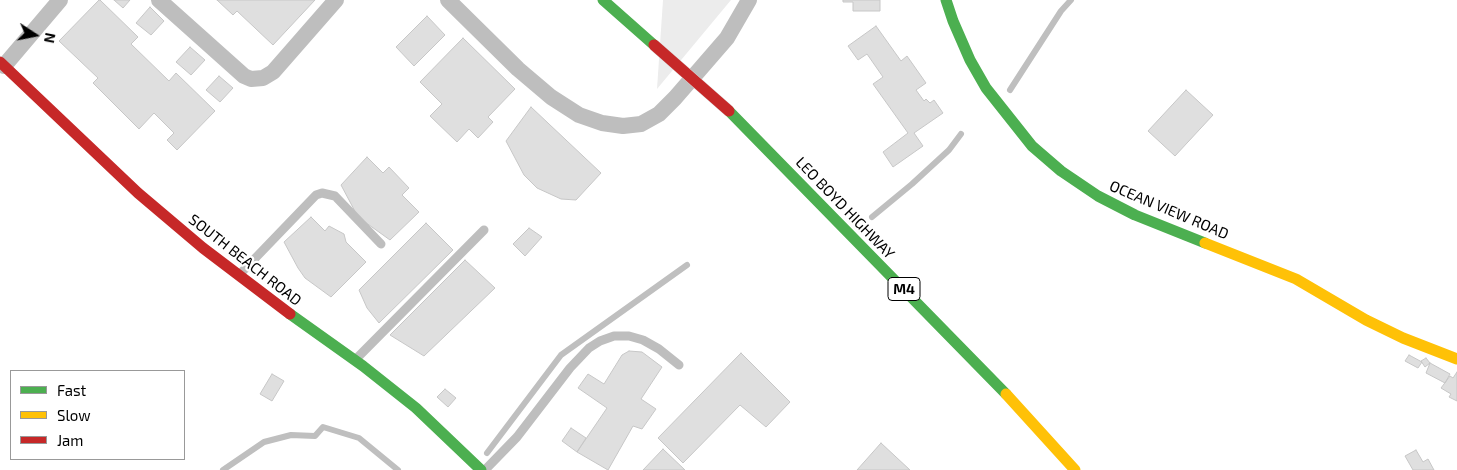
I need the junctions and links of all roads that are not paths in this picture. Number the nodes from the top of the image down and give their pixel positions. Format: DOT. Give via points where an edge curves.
graph roads {
  1 [pos="60,0"];
  2 [pos="159,0"];
  3 [pos="336,0"];
  4 [pos="448,0"];
  5 [pos="603,0"];
  6 [pos="749,0"];
  7 [pos="946,0"];
  8 [pos="2,64"];
  9 [pos="484,230"];
  10 [pos="381,244"];
  11 [pos="238,276"];
  12 [pos="1457,359"];
  13 [pos="355,360"];
  14 [pos="679,365"];
  15 [pos="483,470"];
  16 [pos="1075,470"];
  1 -- 8 [label="street"];
  2 -- 3 [label="street" via="251,79 273,72"];
  4 -- 6 [label="street" via="551,97 579,115 623,126 641,124 659,114 727,38"];
  5 -- 16 [label="street, LEO BOYD HIGHWAY / M4, bridge" via="729,111 997,384"];
  7 -- 12 [label="street, OCEAN VIEW ROAD" via="970,60 986,88 1032,146 1060,171 1135,215 1296,279 1366,320"];
  8 -- 11 [label="street, SOUTH BEACH ROAD" via="138,192"];
  9 -- 13 [label="lane"];
  10 -- 11 [label="lane" via="335,196 322,193 316,195"];
  11 -- 13 [label="street, SOUTH BEACH ROAD"];
  13 -- 15 [label="street, SOUTH BEACH ROAD" via="416,408"];
  14 -- 15 [label="lane" via="644,340 614,336 600,341 570,368 517,437"];
}
